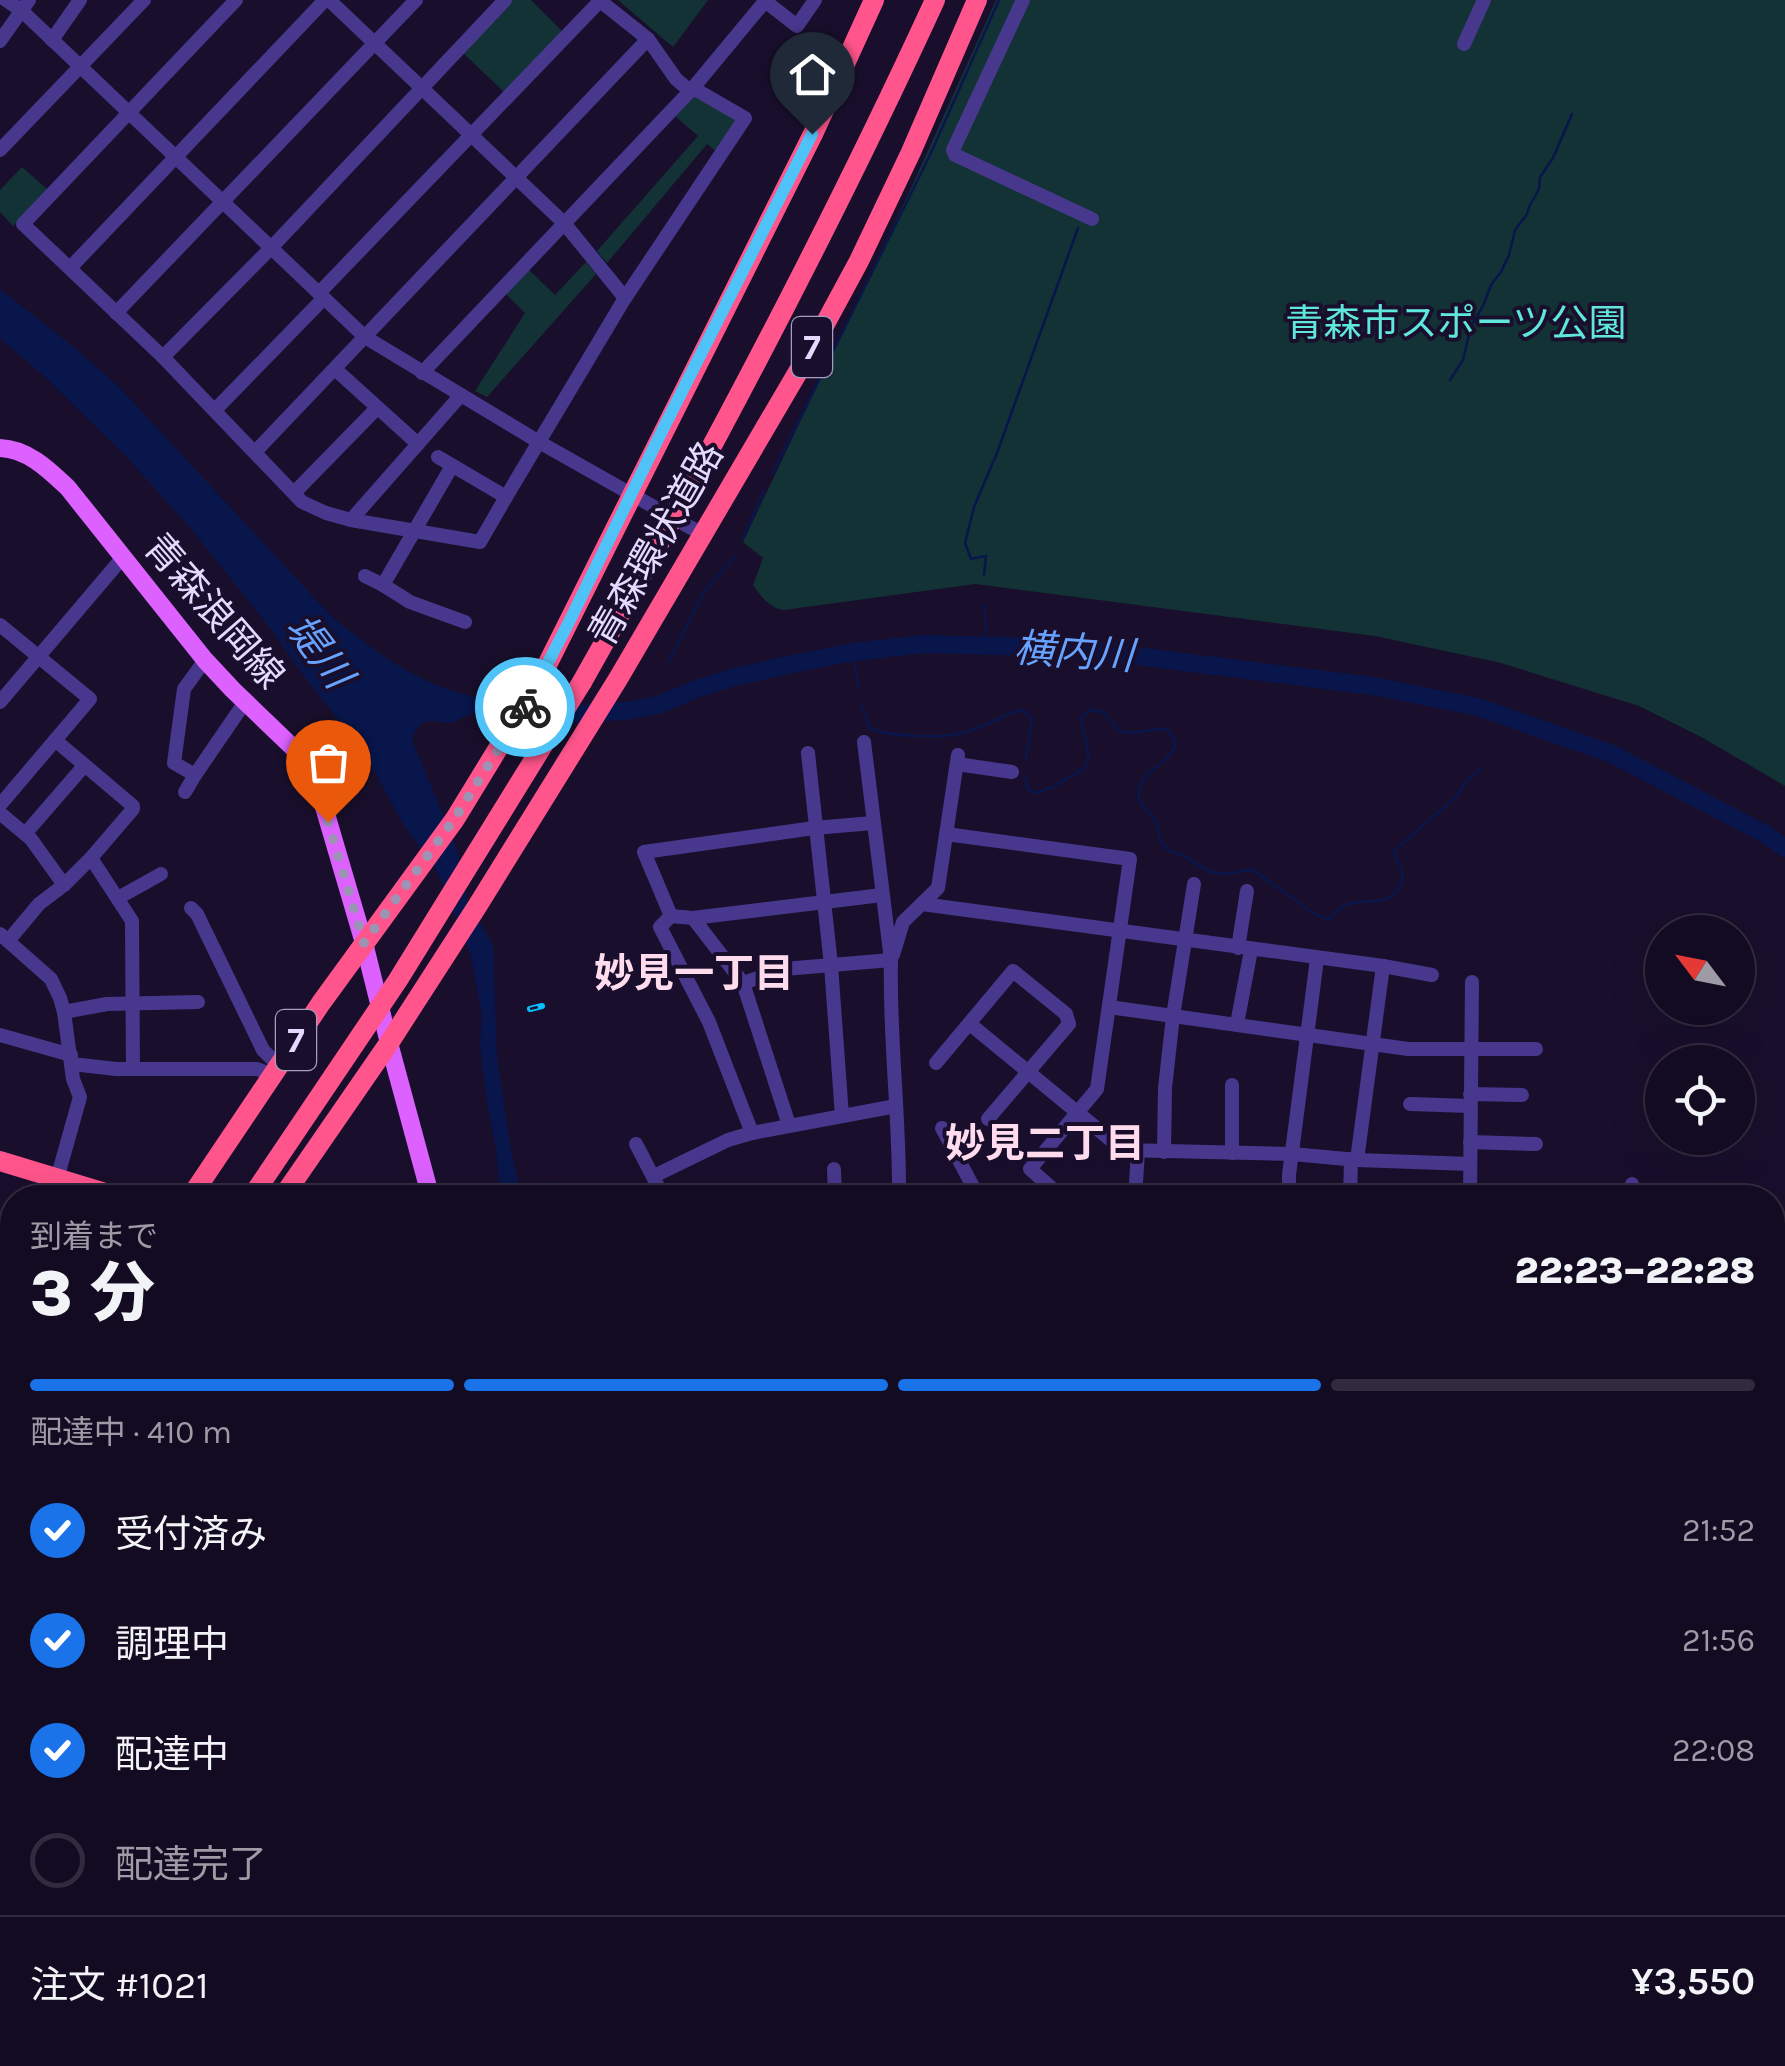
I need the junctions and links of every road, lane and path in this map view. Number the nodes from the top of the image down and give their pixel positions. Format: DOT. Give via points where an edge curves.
graph roads {
  1 [pos="6,0"];
  2 [pos="80,0"];
  3 [pos="144,0"];
  4 [pos="236,0"];
  5 [pos="327,0"];
  6 [pos="416,0"];
  7 [pos="506,0"];
  8 [pos="600,0"];
  9 [pos="766,0"];
  10 [pos="815,0"];
  11 [pos="874,0"];
  12 [pos="934,0"];
  13 [pos="977,0"];
  14 [pos="1023,0"];
  15 [pos="1484,0"];
  16 [pos="26,6"];
  17 [pos="648,39"];
  18 [pos="52,40"];
  19 [pos="0,42"];
  20 [pos="375,43"];
  21 [pos="1464,44"];
  22 [pos="81,67"];
  23 [pos="422,88"];
  24 [pos="692,89"];
  25 [pos="129,113"];
  26 [pos="473,135"];
  27 [pos="0,150"];
  28 [pos="176,158"];
  29 [pos="516,176"];
  30 [pos="223,202"];
  31 [pos="1092,220"];
  32 [pos="564,223"];
  33 [pos="272,248"];
  34 [pos="70,268"];
  35 [pos="321,296"];
  36 [pos="625,298"];
  37 [pos="116,313"];
  38 [pos="365,337"];
  39 [pos="164,357"];
  40 [pos="335,369"];
  41 [pos="422,372"];
  42 [pos="462,395"];
  43 [pos="377,408"];
  44 [pos="215,410"];
  45 [pos="538,442"];
  46 [pos="418,444"];
  47 [pos="0,448"];
  48 [pos="256,452"];
  49 [pos="294,493"];
  50 [pos="632,494"];
  51 [pos="506,497"];
  52 [pos="664,512"];
  53 [pos="351,520"];
  54 [pos="414,532"];
  55 [pos="124,556"];
  56 [pos="365,576"];
  57 [pos="384,586"];
  58 [pos="465,622"];
  59 [pos="0,625"];
  60 [pos="38,657"];
  61 [pos="205,660"];
  62 [pos="0,702"];
  63 [pos="245,702"];
  64 [pos="55,740"];
  65 [pos="864,742"];
  66 [pos="808,753"];
  67 [pos="84,766"];
  68 [pos="1012,772"];
  69 [pos="195,775"];
  70 [pos="185,792"];
  71 [pos="0,805"];
  72 [pos="0,813"];
  73 [pos="873,823"];
  74 [pos="814,828"];
  75 [pos="25,834"];
  76 [pos="946,834"];
  77 [pos="91,858"];
  78 [pos="161,874"];
  79 [pos="64,884"];
  80 [pos="1194,884"];
  81 [pos="1247,890"];
  82 [pos="882,896"];
  83 [pos="118,898"];
  84 [pos="823,902"];
  85 [pos="922,904"];
  86 [pos="191,908"];
  87 [pos="672,916"];
  88 [pos="693,918"];
  89 [pos="1119,930"];
  90 [pos="4,938"];
  91 [pos="1185,939"];
  92 [pos="364,943"];
  93 [pos="1244,949"];
  94 [pos="1317,959"];
  95 [pos="891,960"];
  96 [pos="831,965"];
  97 [pos="1383,966"];
  98 [pos="1432,975"];
  99 [pos="1472,982"];
  100 [pos="743,983"];
  101 [pos="198,1002"];
  102 [pos="133,1003"];
  103 [pos="1110,1007"];
  104 [pos="64,1012"];
  105 [pos="1173,1016"];
  106 [pos="970,1024"];
  107 [pos="1237,1024"];
  108 [pos="0,1035"];
  109 [pos="1308,1036"];
  110 [pos="388,1044"];
  111 [pos="1373,1046"];
  112 [pos="1470,1048"];
  113 [pos="1536,1049"];
  114 [pos="72,1060"];
  115 [pos="936,1064"];
  116 [pos="133,1069"];
  117 [pos="276,1070"];
  118 [pos="1027,1072"];
  119 [pos="1232,1085"];
  120 [pos="1522,1095"];
  121 [pos="1470,1100"];
  122 [pos="1410,1104"];
  123 [pos="896,1106"];
  124 [pos="1077,1114"];
  125 [pos="842,1116"];
  126 [pos="988,1119"];
  127 [pos="790,1124"];
  128 [pos="942,1128"];
  129 [pos="752,1133"];
  130 [pos="1470,1142"];
  131 [pos="636,1144"];
  132 [pos="1536,1144"];
  133 [pos="1138,1151"];
  134 [pos="1164,1152"];
  135 [pos="1232,1153"];
  136 [pos="1292,1154"];
  137 [pos="1354,1160"];
  138 [pos="0,1162"];
  139 [pos="1470,1164"];
  140 [pos="834,1169"];
  141 [pos="654,1176"];
  142 [pos="56,1178"];
  143 [pos="74,1185"];
  144 [pos="199,1185"];
  145 [pos="260,1185"];
  146 [pos="291,1185"];
  147 [pos="428,1185"];
  148 [pos="658,1185"];
  149 [pos="835,1185"];
  150 [pos="899,1185"];
  151 [pos="972,1185"];
  152 [pos="1048,1185"];
  153 [pos="1136,1185"];
  154 [pos="1290,1185"];
  155 [pos="1351,1185"];
  156 [pos="1470,1185"];
  1 -- 16 [label="street"];
  2 -- 18 [label="street"];
  3 -- 22 [label="street"];
  4 -- 25 [label="street"];
  5 -- 20 [label="street"];
  5 -- 28 [label="street"];
  6 -- 20 [label="street"];
  7 -- 23 [label="street"];
  8 -- 17 [label="street"];
  8 -- 26 [label="street"];
  9 -- 10 [label="street" via="797,26"];
  9 -- 24 [label="street"];
  11 -- 50 [label="highway, 青森環状道路 / 7"];
  12 -- 145 [label="highway, bridge" via="757,365 582,682 398,980"];
  13 -- 110 [label="highway, 青森環状道路 / 7" via="911,152 812,348 693,529 618,679"];
  14 -- 31 [label="street" via="953,150"];
  15 -- 21 [label="street"];
  16 -- 18 [label="street"];
  16 -- 19 [label="street"];
  17 -- 24 [label="street" via="676,79"];
  17 -- 29 [label="street"];
  18 -- 22 [label="street"];
  20 -- 23 [label="street"];
  20 -- 30 [label="street"];
  22 -- 25 [label="street"];
  22 -- 27 [label="street"];
  23 -- 26 [label="street"];
  23 -- 33 [label="street"];
  24 -- 32 [label="street"];
  24 -- 36 [label="street" via="745,118"];
  25 -- 28 [label="street"];
  25 -- 34 [label="street" via="23,224"];
  26 -- 29 [label="street"];
  26 -- 35 [label="street"];
  28 -- 30 [label="street"];
  28 -- 34 [label="street"];
  29 -- 32 [label="street"];
  29 -- 38 [label="street"];
  30 -- 33 [label="street"];
  30 -- 37 [label="street"];
  32 -- 36 [label="street"];
  32 -- 41 [label="street"];
  33 -- 35 [label="street"];
  33 -- 39 [label="street"];
  34 -- 37 [label="street"];
  35 -- 38 [label="street"];
  35 -- 44 [label="street"];
  36 -- 45 [label="street"];
  37 -- 39 [label="street"];
  38 -- 40 [label="street"];
  38 -- 41 [label="street"];
  39 -- 44 [label="street"];
  40 -- 43 [label="street"];
  40 -- 48 [label="street"];
  41 -- 42 [label="street"];
  42 -- 45 [label="street"];
  42 -- 46 [label="street"];
  43 -- 46 [label="street"];
  43 -- 49 [label="street"];
  44 -- 48 [label="street"];
  45 -- 50 [label="street"];
  45 -- 51 [label="street"];
  46 -- 53 [label="street"];
  47 -- 55 [label="main road, 青森浪岡線" via="26,454 49,470"];
  48 -- 49 [label="street"];
  49 -- 53 [label="street"];
  50 -- 52 [label="street"];
  50 -- 92 [label="highway, 青森環状道路 / 7" via="504,742"];
  51 -- 54 [label="street" via="480,542"];
  51 -- 54 [label="street" via="445,461"];
  53 -- 54 [label="street"];
  54 -- 57 [label="street"];
  55 -- 60 [label="street"];
  55 -- 61 [label="main road, 青森浪岡線"];
  56 -- 57 [label="street"];
  57 -- 58 [label="street"];
  59 -- 60 [label="street"];
  60 -- 62 [label="street"];
  60 -- 64 [label="street" via="90,699"];
  61 -- 63 [label="main road, 青森浪岡線"];
  61 -- 69 [label="street" via="184,689 174,763"];
  63 -- 69 [label="street"];
  63 -- 92 [label="main road, 青森浪岡線" via="314,774"];
  64 -- 67 [label="street"];
  64 -- 71 [label="street"];
  65 -- 73 [label="street"];
  66 -- 74 [label="street"];
  67 -- 75 [label="street"];
  67 -- 77 [label="street" via="133,806"];
  68 -- 76 [label="street" via="957,759"];
  69 -- 70 [label="street"];
  72 -- 75 [label="street"];
  73 -- 74 [label="street"];
  73 -- 82 [label="street"];
  74 -- 84 [label="street"];
  74 -- 87 [label="street" via="644,852"];
  75 -- 79 [label="street"];
  76 -- 85 [label="street" via="938,888"];
  76 -- 89 [label="street" via="1130,859"];
  77 -- 79 [label="street"];
  77 -- 83 [label="street"];
  78 -- 83 [label="street"];
  79 -- 90 [label="street"];
  80 -- 91 [label="street"];
  81 -- 93 [label="street"];
  82 -- 84 [label="street"];
  82 -- 95 [label="street"];
  83 -- 102 [label="street" via="132,921"];
  84 -- 88 [label="street"];
  84 -- 96 [label="street"];
  85 -- 89 [label="street"];
  85 -- 95 [label="street" via="903,922"];
  86 -- 117 [label="street"];
  87 -- 88 [label="street"];
  87 -- 129 [label="street" via="660,927 709,1022"];
  88 -- 100 [label="street"];
  89 -- 91 [label="street"];
  89 -- 103 [label="street"];
  90 -- 104 [label="street" via="51,980"];
  91 -- 93 [label="street"];
  91 -- 105 [label="street"];
  92 -- 110 [label="main road, 青森浪岡線"];
  92 -- 117 [label="highway, 青森環状道路 / 7"];
  93 -- 94 [label="street"];
  93 -- 107 [label="street"];
  94 -- 97 [label="street"];
  94 -- 109 [label="street"];
  95 -- 96 [label="street"];
  95 -- 123 [label="street"];
  96 -- 100 [label="street" via="784,969"];
  96 -- 125 [label="street"];
  97 -- 98 [label="street"];
  97 -- 111 [label="street"];
  99 -- 112 [label="street"];
  100 -- 127 [label="street"];
  101 -- 102 [label="street"];
  102 -- 104 [label="street"];
  102 -- 116 [label="street"];
  103 -- 105 [label="street"];
  103 -- 124 [label="street" via="1097,1089"];
  104 -- 114 [label="street"];
  105 -- 107 [label="street"];
  105 -- 134 [label="street"];
  106 -- 115 [label="street"];
  106 -- 118 [label="street"];
  106 -- 118 [label="street" via="1013,970 1066,1014 1069,1024"];
  107 -- 109 [label="street"];
  108 -- 114 [label="street"];
  109 -- 111 [label="street"];
  109 -- 136 [label="street"];
  110 -- 146 [label="highway, 青森環状道路 / 7"];
  110 -- 147 [label="main road, 青森浪岡線"];
  111 -- 112 [label="street"];
  111 -- 137 [label="street"];
  112 -- 113 [label="street"];
  112 -- 121 [label="street"];
  114 -- 116 [label="street"];
  114 -- 142 [label="street" via="80,1097"];
  116 -- 117 [label="street"];
  117 -- 144 [label="highway, 青森環状道路 / 7"];
  118 -- 124 [label="street"];
  118 -- 126 [label="street"];
  119 -- 135 [label="street"];
  120 -- 121 [label="street"];
  121 -- 122 [label="street"];
  121 -- 130 [label="street"];
  123 -- 125 [label="street"];
  123 -- 150 [label="street"];
  124 -- 133 [label="street" via="1115,1146"];
  124 -- 152 [label="street" via="1030,1169"];
  125 -- 127 [label="street"];
  127 -- 129 [label="street"];
  128 -- 151 [label="street"];
  129 -- 141 [label="street"];
  130 -- 132 [label="street"];
  130 -- 139 [label="street"];
  131 -- 141 [label="street"];
  133 -- 134 [label="street"];
  133 -- 153 [label="street"];
  134 -- 135 [label="street"];
  135 -- 136 [label="street"];
  136 -- 137 [label="street"];
  136 -- 154 [label="street"];
  137 -- 139 [label="street"];
  137 -- 155 [label="street"];
  138 -- 142 [label="highway"];
  139 -- 156 [label="street"];
  140 -- 149 [label="street"];
  141 -- 148 [label="street"];
  142 -- 143 [label="highway"];
}
